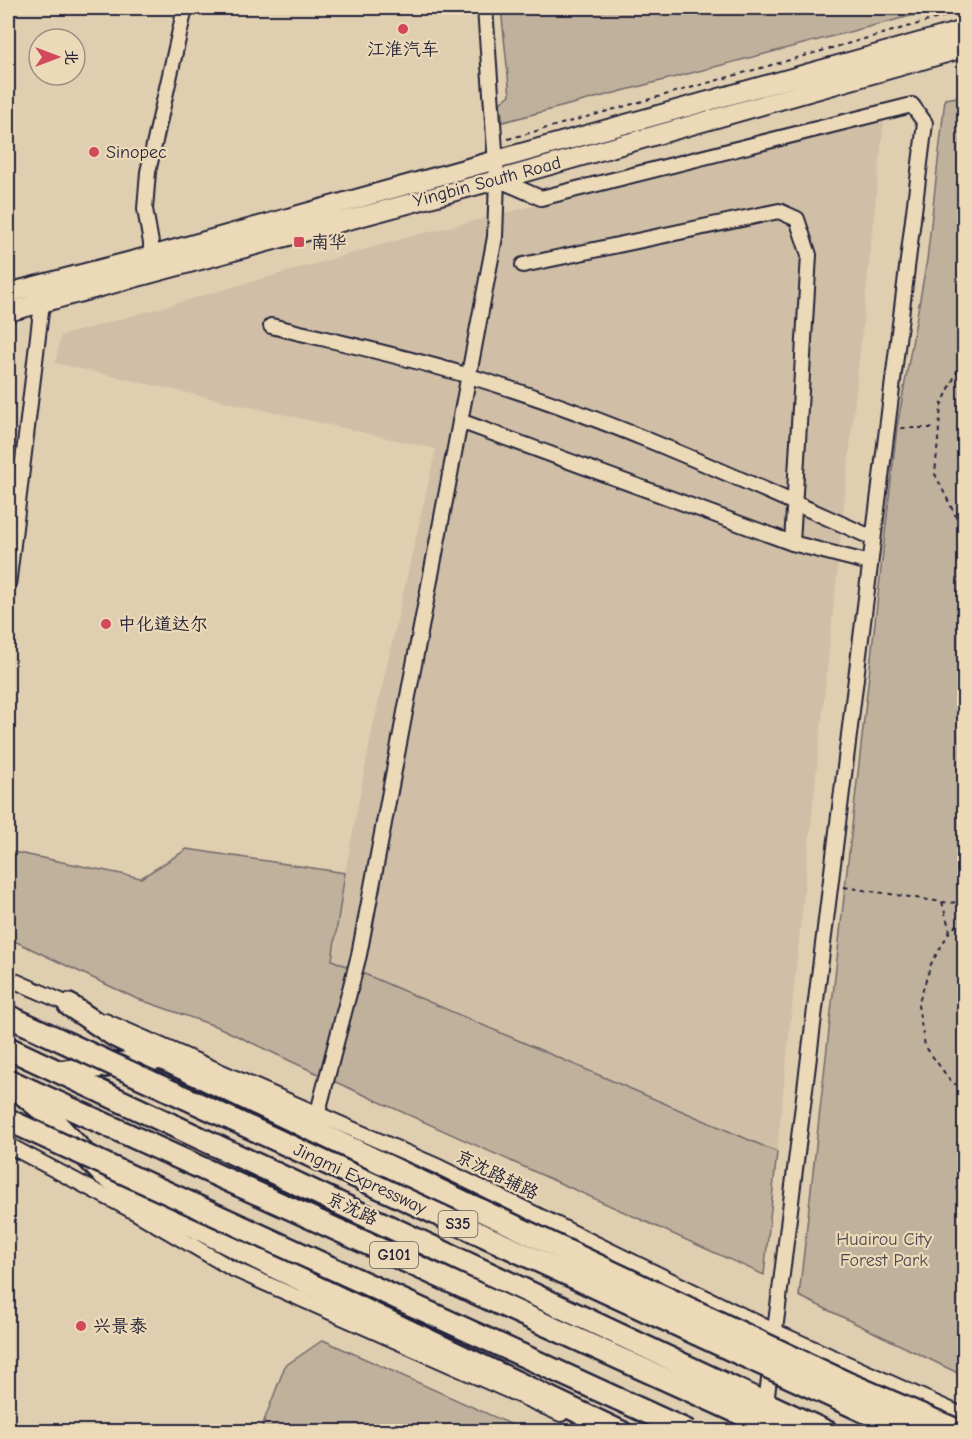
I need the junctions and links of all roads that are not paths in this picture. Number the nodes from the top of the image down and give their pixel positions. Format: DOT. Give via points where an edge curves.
graph roads {
  1 [pos="184,8"];
  2 [pos="485,8"];
  3 [pos="964,30"];
  4 [pos="964,48"];
  5 [pos="496,170"];
  6 [pos="151,256"];
  7 [pos="523,265"];
  8 [pos="8,293"];
  9 [pos="42,303"];
  10 [pos="8,312"];
  11 [pos="271,326"];
  12 [pos="469,376"];
  13 [pos="460,421"];
  14 [pos="796,504"];
  15 [pos="873,538"];
  16 [pos="792,543"];
  17 [pos="870,563"];
  18 [pos="8,586"];
  19 [pos="8,978"];
  20 [pos="69,1005"];
  21 [pos="8,1016"];
  22 [pos="8,1048"];
  23 [pos="163,1058"];
  24 [pos="59,1072"];
  25 [pos="8,1080"];
  26 [pos="318,1112"];
  27 [pos="8,1120"];
  28 [pos="8,1145"];
  29 [pos="774,1331"];
  30 [pos="964,1416"];
  31 [pos="769,1422"];
  32 [pos="599,1431"];
  33 [pos="621,1431"];
  34 [pos="690,1431"];
  35 [pos="827,1431"];
  36 [pos="909,1431"];
  37 [pos="961,1431"];
  1 -- 6 [label="street" via="148,172 145,209"];
  2 -- 5 [label="street"];
  3 -- 5 [label="main road, Yingbin South Road"];
  4 -- 5 [label="main road, Yingbin South Road"];
  5 -- 6 [label="main road, Yingbin South Road"];
  5 -- 9 [label="main road, Yingbin South Road"];
  5 -- 12 [label="street" via="495,237"];
  5 -- 15 [label="street" via="542,198 912,105 925,123"];
  6 -- 8 [label="main road, Yingbin South Road"];
  7 -- 14 [label="street" via="780,211 797,219 809,255"];
  9 -- 10 [label="main road, Yingbin South Road"];
  9 -- 18 [label="street"];
  11 -- 12 [label="street"];
  12 -- 13 [label="street"];
  12 -- 14 [label="street" via="563,408"];
  13 -- 16 [label="street"];
  13 -- 26 [label="street" via="359,955"];
  14 -- 15 [label="street"];
  14 -- 16 [label="street"];
  15 -- 17 [label="street"];
  16 -- 17 [label="street"];
  17 -- 29 [label="street"];
  19 -- 20 [label="street, 京沈路辅路"];
  20 -- 23 [label="highway" via="115,1036"];
  20 -- 26 [label="street, 京沈路辅路"];
  21 -- 36 [label="highway, Jingmi Expressway / S35, bridge"];
  22 -- 24 [label="highway, 京沈路 / G101"];
  23 -- 24 [label="highway"];
  23 -- 37 [label="highway, bridge" via="846,1383"];
  24 -- 31 [label="highway, 京沈路 / G101"];
  25 -- 31 [label="highway, 京沈路 / G101"];
  25 -- 33 [label="highway" via="48,1115 102,1173 134,1196 268,1264"];
  26 -- 29 [label="street, 京沈路辅路"];
  27 -- 34 [label="highway, bridge"];
  28 -- 32 [label="street" via="231,1268"];
  29 -- 30 [label="street, 京沈路辅路"];
  29 -- 31 [label="street"];
  31 -- 35 [label="highway, 京沈路 / G101"];
}
